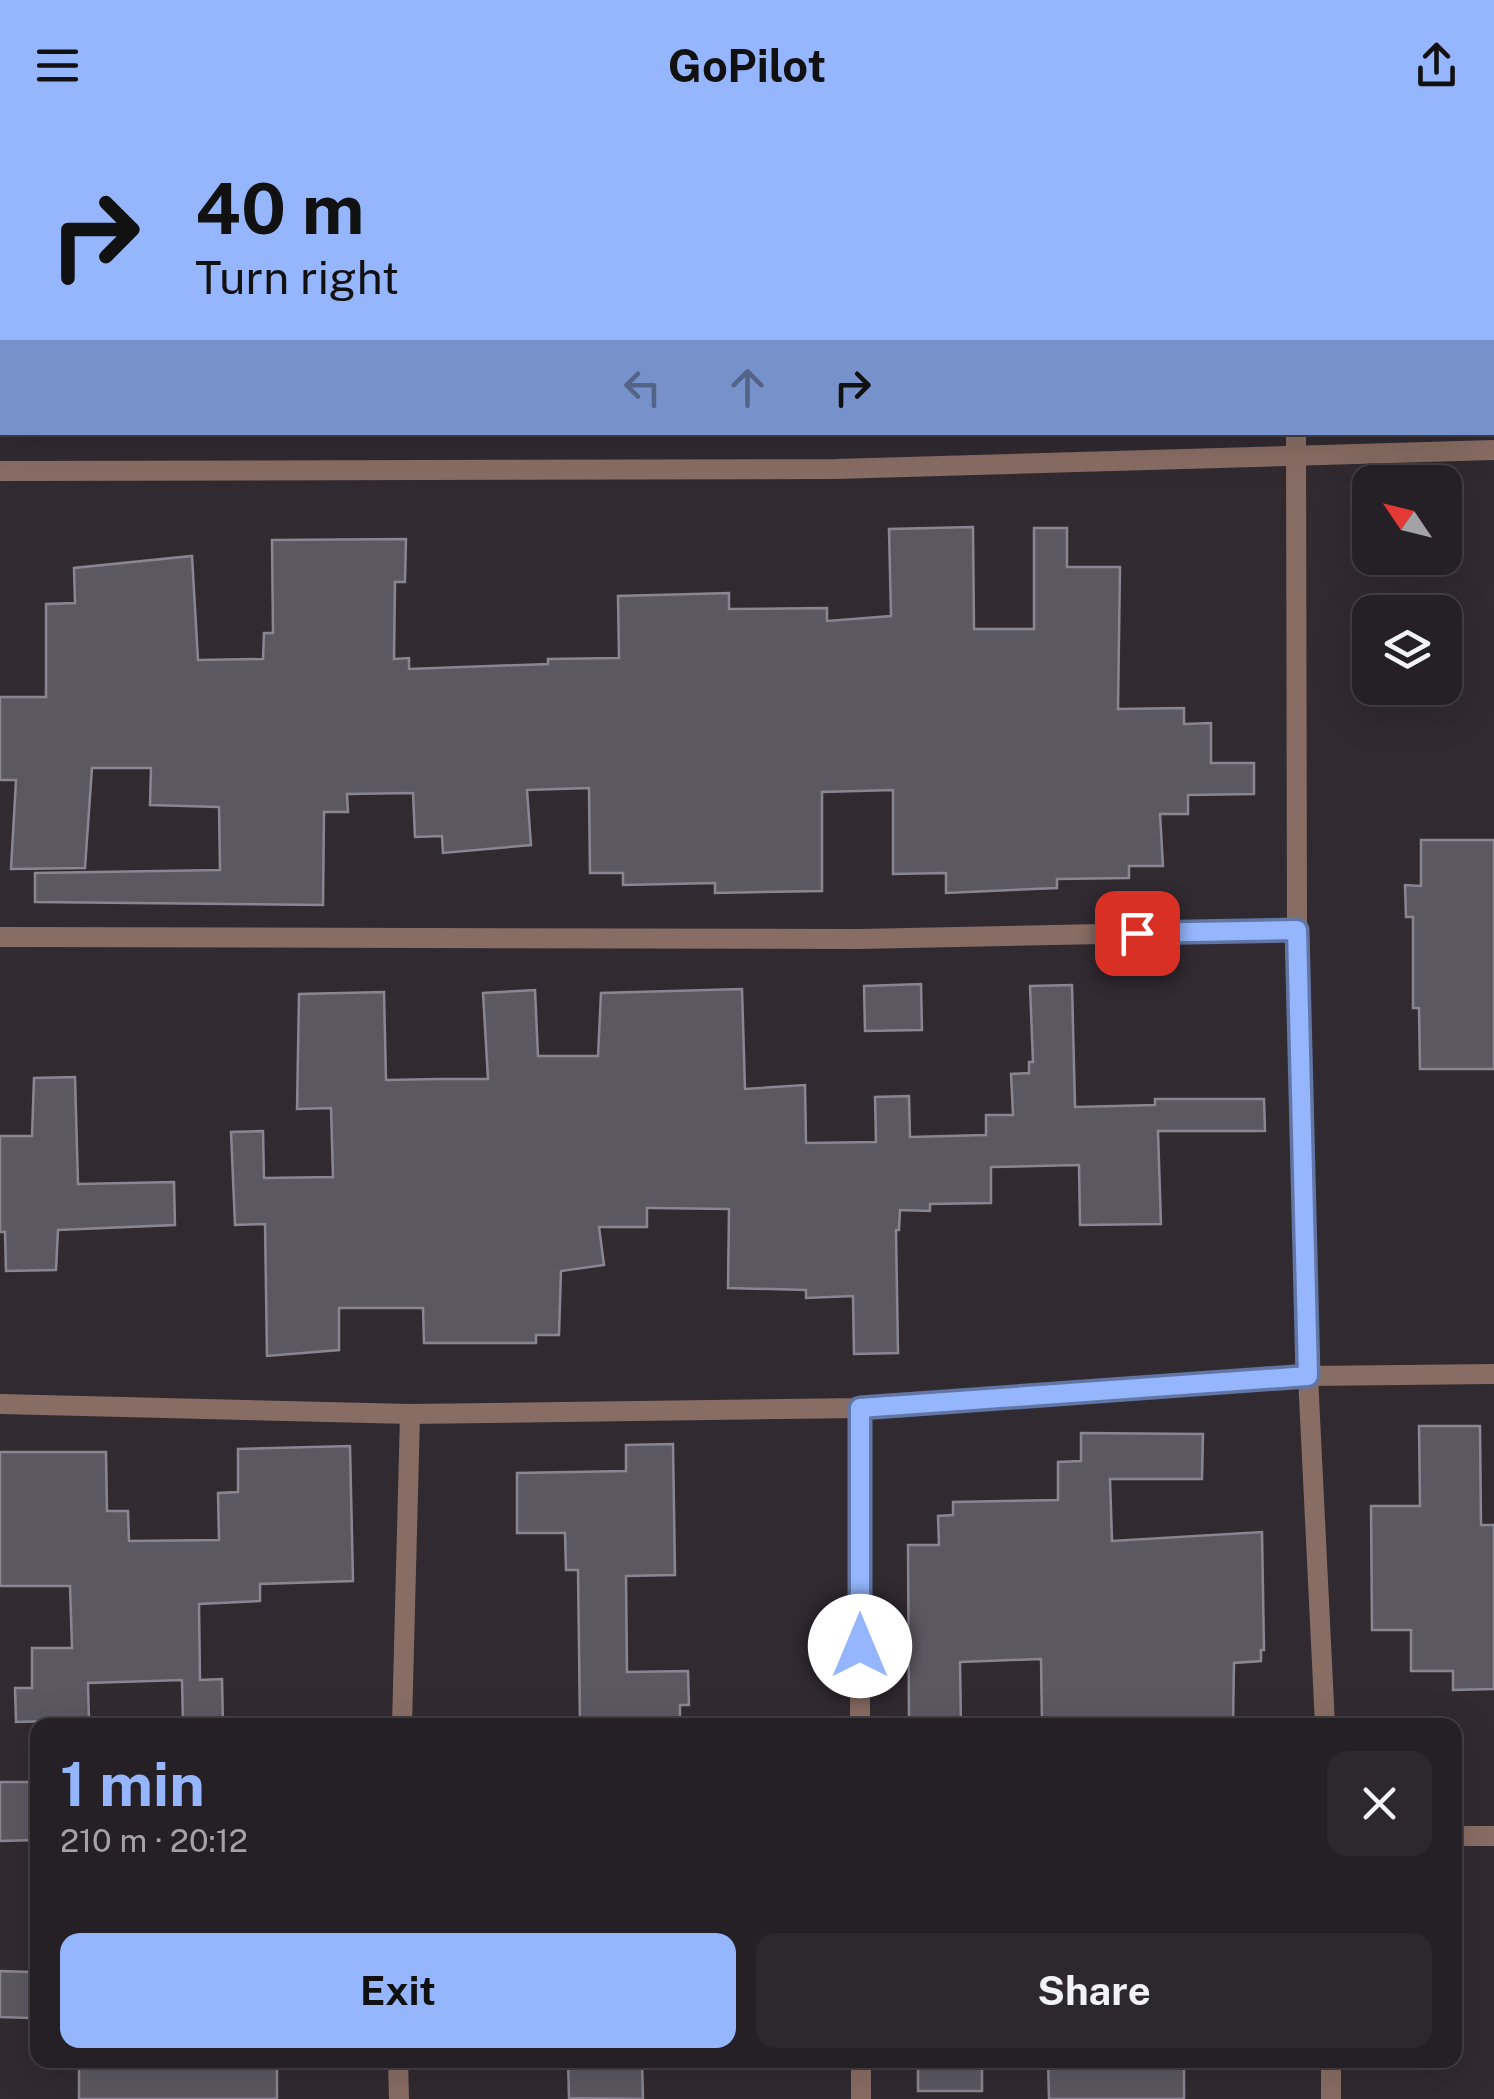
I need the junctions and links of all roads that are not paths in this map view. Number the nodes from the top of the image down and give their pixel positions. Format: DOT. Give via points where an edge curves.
graph roads {
  1 [pos="1296,435"];
  2 [pos="1494,450"];
  3 [pos="1297,456"];
  4 [pos="0,471"];
  5 [pos="1297,930"];
  6 [pos="0,937"];
  7 [pos="1494,1374"];
  8 [pos="1308,1376"];
  9 [pos="0,1404"];
  10 [pos="860,1408"];
  11 [pos="410,1414"];
  12 [pos="402,1718"];
  13 [pos="860,1718"];
  14 [pos="1325,1718"];
  15 [pos="1462,1836"];
  16 [pos="1494,1836"];
  17 [pos="398,2068"];
  18 [pos="861,2068"];
  19 [pos="1331,2068"];
  20 [pos="399,2099"];
  21 [pos="861,2099"];
  22 [pos="1331,2099"];
  1 -- 3 [label="street"];
  2 -- 3 [label="street"];
  3 -- 4 [label="street" via="836,469"];
  3 -- 5 [label="street"];
  5 -- 6 [label="street" via="858,939"];
  5 -- 8 [label="street"];
  7 -- 8 [label="street"];
  8 -- 10 [label="street"];
  8 -- 14 [label="street"];
  9 -- 11 [label="street"];
  10 -- 11 [label="street"];
  10 -- 13 [label="street"];
  11 -- 12 [label="street"];
  15 -- 16 [label="street"];
  17 -- 20 [label="street"];
  18 -- 21 [label="street"];
  19 -- 22 [label="street"];
}
